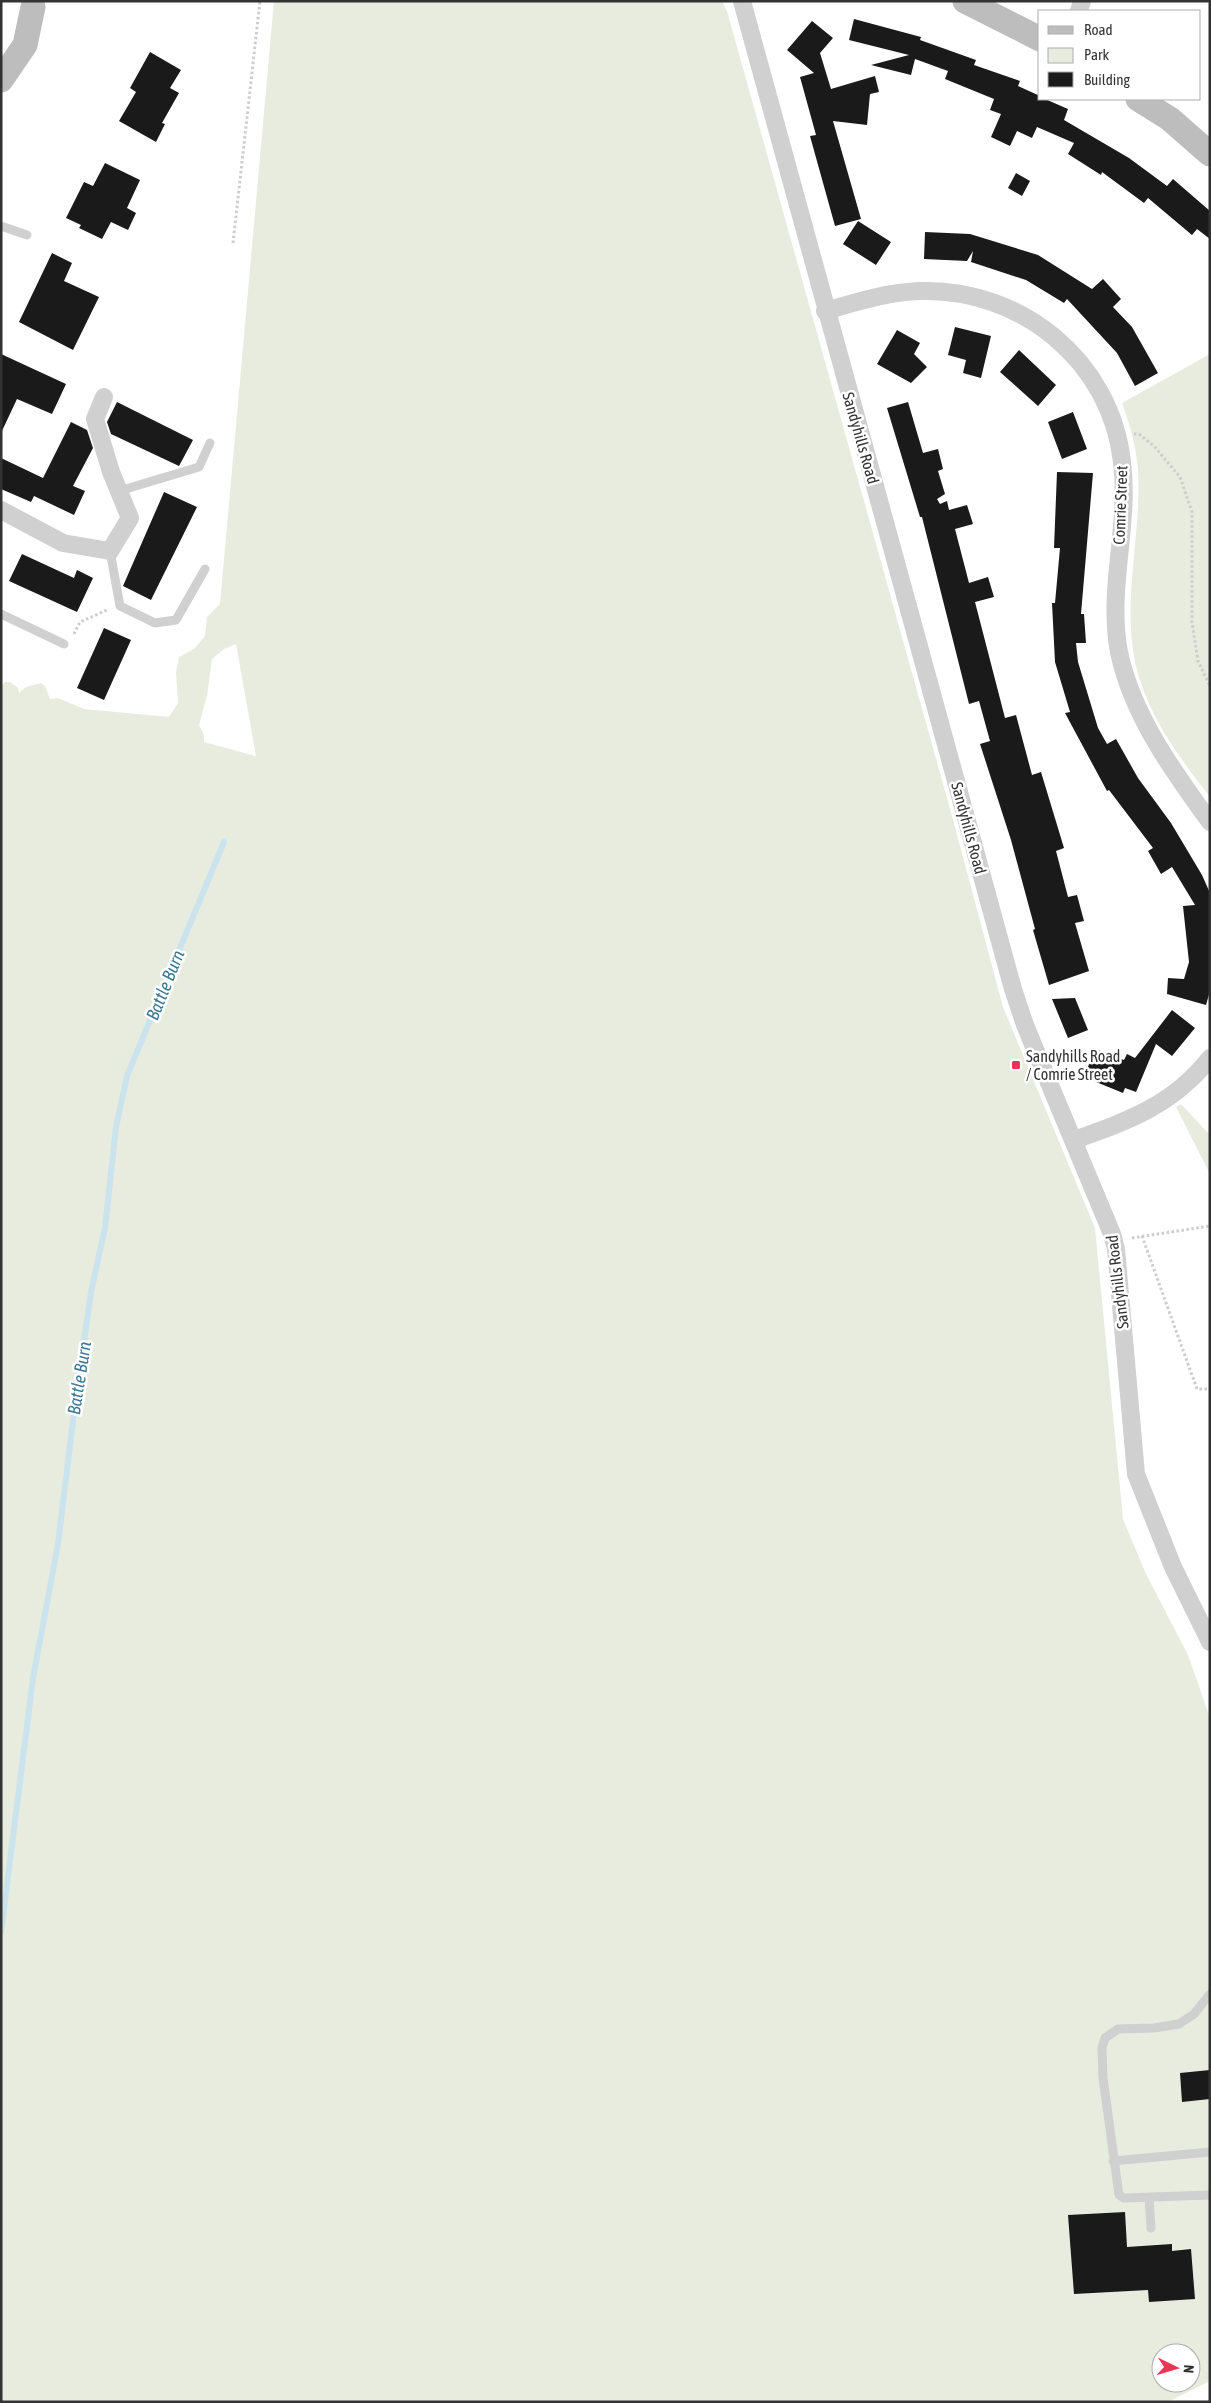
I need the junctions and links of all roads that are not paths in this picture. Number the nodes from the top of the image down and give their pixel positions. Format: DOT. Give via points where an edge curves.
graph roads {
  1 [pos="742,1"];
  2 [pos="964,1"];
  3 [pos="30,3"];
  4 [pos="1038,38"];
  5 [pos="1,80"];
  6 [pos="1140,100"];
  7 [pos="1210,154"];
  8 [pos="1,226"];
  9 [pos="28,235"];
  10 [pos="825,311"];
  11 [pos="104,396"];
  12 [pos="210,443"];
  13 [pos="119,491"];
  14 [pos="1,510"];
  15 [pos="110,550"];
  16 [pos="205,569"];
  17 [pos="1,614"];
  18 [pos="64,644"];
  19 [pos="1210,822"];
  20 [pos="1210,1058"];
  21 [pos="1074,1140"];
  22 [pos="1210,1642"];
  23 [pos="1210,1994"];
  24 [pos="1210,2152"];
  25 [pos="1113,2161"];
  26 [pos="1210,2194"];
  27 [pos="1149,2197"];
  28 [pos="1150,2228"];
  1 -- 10 [label="street, Sandyhills Road"];
  2 -- 4 [label="main road"];
  3 -- 5 [label="main road" via="25,45"];
  6 -- 7 [label="main road" via="1170,119"];
  8 -- 9 [label="lane"];
  10 -- 19 [label="street, Comrie Street" via="880,296 920,291 965,294 1006,307 1042,326 1080,361 1103,397 1116,431 1124,479 1115,603 1120,652 1128,686 1165,760"];
  10 -- 21 [label="street, Sandyhills Road" via="1013,989"];
  11 -- 13 [label="street" via="95,419"];
  12 -- 13 [label="lane" via="199,466"];
  13 -- 15 [label="street" via="130,518"];
  14 -- 15 [label="street" via="63,543"];
  15 -- 16 [label="lane" via="120,606 155,624 176,620"];
  17 -- 18 [label="lane"];
  20 -- 21 [label="street" via="1181,1089 1147,1112"];
  21 -- 22 [label="street, Sandyhills Road" via="1114,1240 1136,1474 1173,1566"];
  23 -- 25 [label="lane" via="1194,2014 1178,2024 1118,2029 1106,2038 1101,2061"];
  24 -- 25 [label="lane"];
  25 -- 27 [label="lane" via="1119,2195 1124,2198"];
  26 -- 27 [label="lane"];
  27 -- 28 [label="lane"];
}
